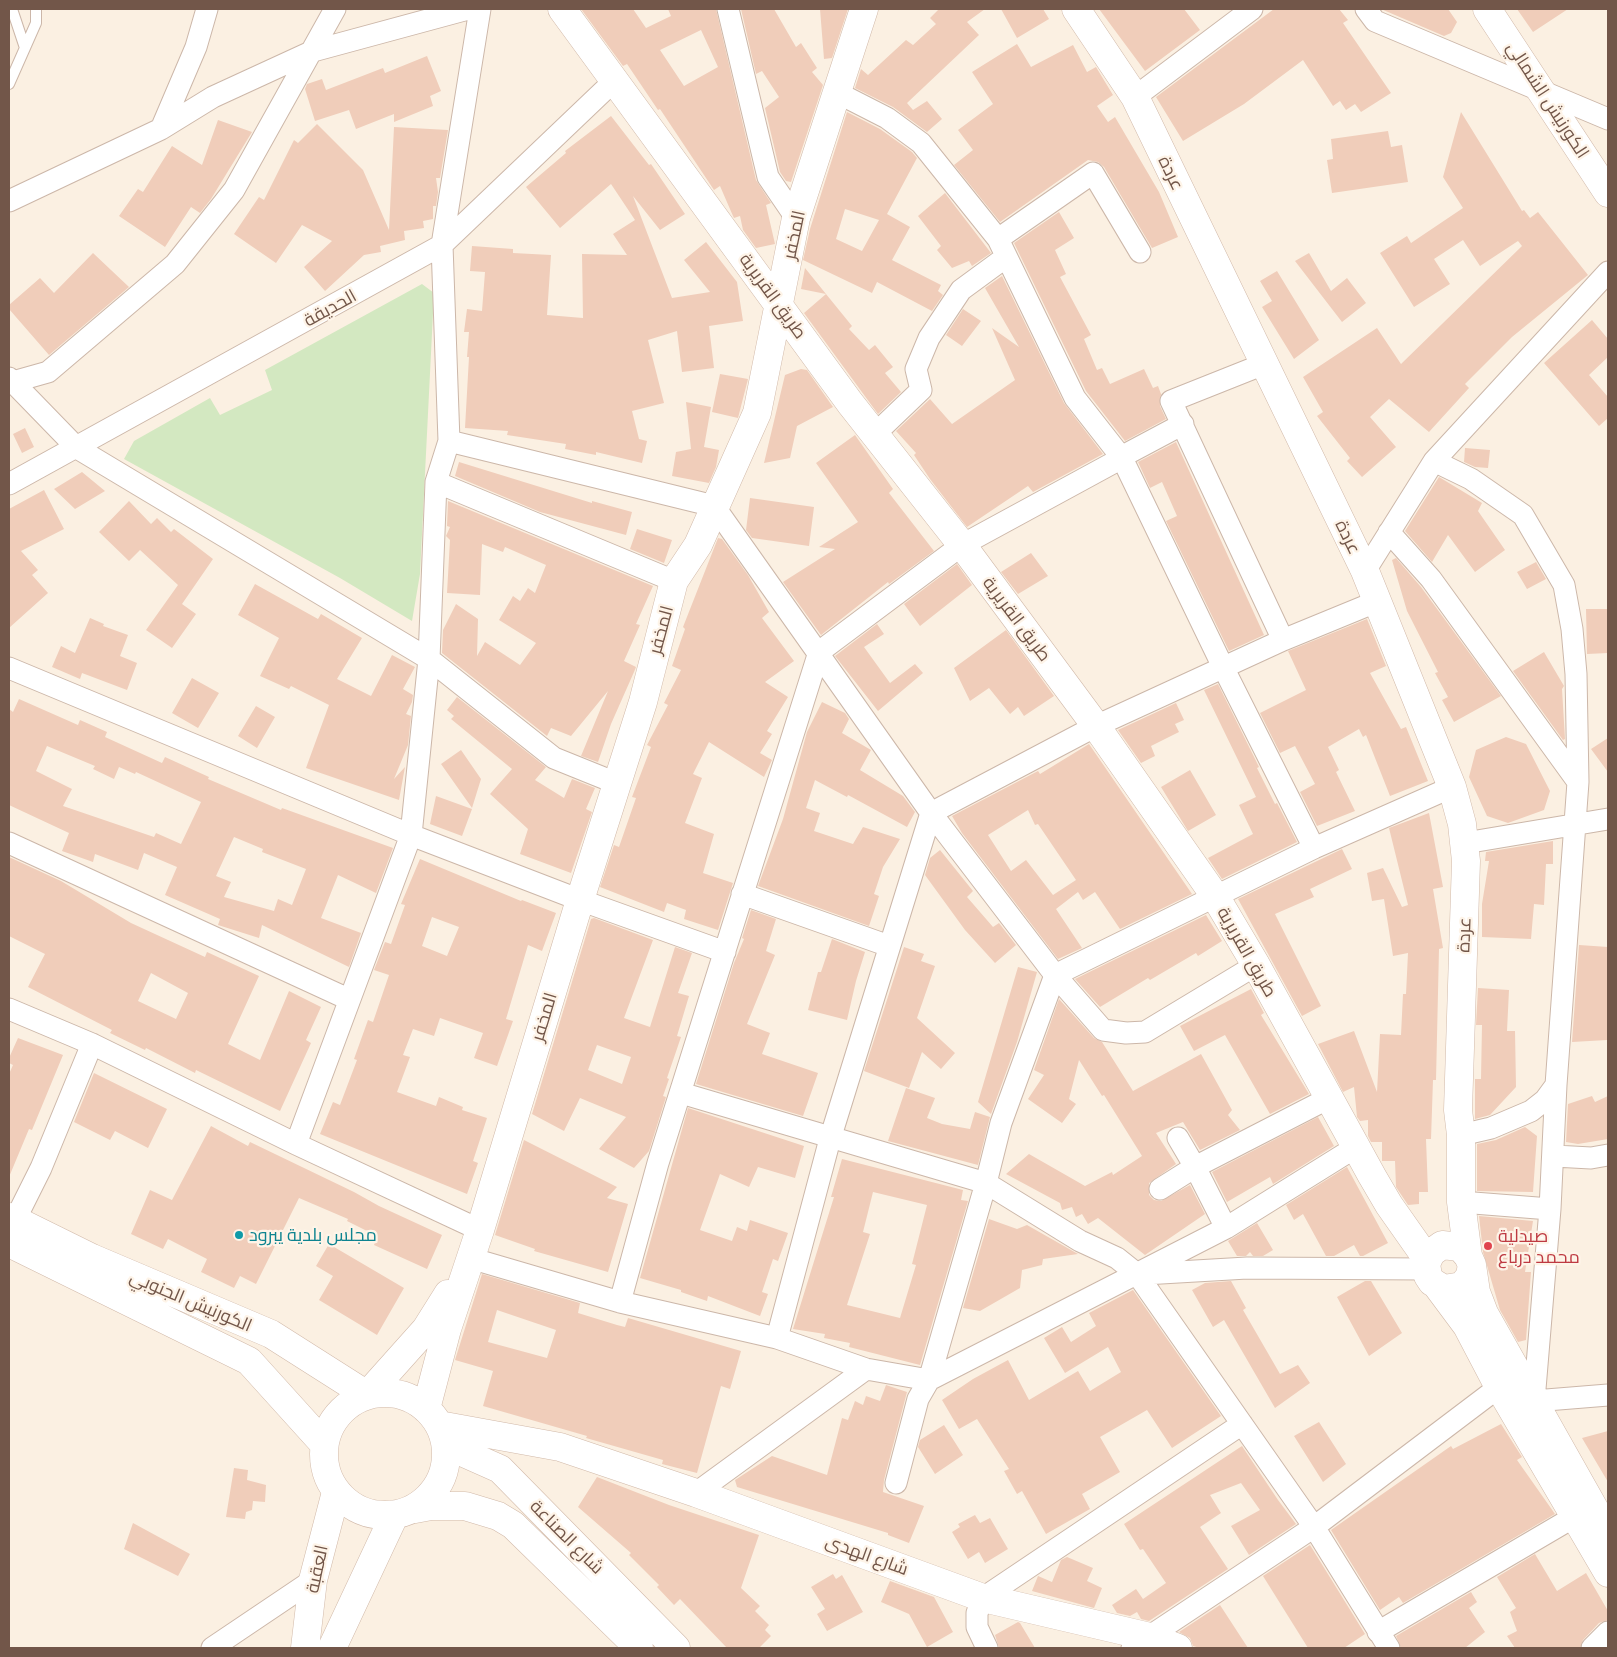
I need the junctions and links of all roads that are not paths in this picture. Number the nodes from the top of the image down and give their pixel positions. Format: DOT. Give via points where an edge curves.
graph roads {
  1 [pos="12,9"];
  2 [pos="36,9"];
  3 [pos="207,9"];
  4 [pos="335,9"];
  5 [pos="468,9"];
  6 [pos="480,9"];
  7 [pos="562,9"];
  8 [pos="728,9"];
  9 [pos="864,9"];
  10 [pos="1076,9"];
  11 [pos="1252,9"];
  12 [pos="1366,9"];
  13 [pos="1487,9"];
  14 [pos="25,48"];
  15 [pos="313,51"];
  16 [pos="615,80"];
  17 [pos="9,84"];
  18 [pos="838,93"];
  19 [pos="1544,94"];
  20 [pos="1135,97"];
  21 [pos="1608,120"];
  22 [pos="161,129"];
  23 [pos="1608,193"];
  24 [pos="9,201"];
  25 [pos="796,218"];
  26 [pos="442,246"];
  27 [pos="1002,248"];
  28 [pos="1140,252"];
  29 [pos="1608,272"];
  30 [pos="780,306"];
  31 [pos="1264,364"];
  32 [pos="9,381"];
  33 [pos="1183,424"];
  34 [pos="876,433"];
  35 [pos="449,441"];
  36 [pos="77,448"];
  37 [pos="1122,458"];
  38 [pos="1434,461"];
  39 [pos="436,482"];
  40 [pos="9,484"];
  41 [pos="714,506"];
  42 [pos="1390,532"];
  43 [pos="962,545"];
  44 [pos="1365,571"];
  45 [pos="674,581"];
  46 [pos="1378,601"];
  47 [pos="1283,640"];
  48 [pos="819,652"];
  49 [pos="429,659"];
  50 [pos="1222,667"];
  51 [pos="9,668"];
  52 [pos="1096,726"];
  53 [pos="1578,782"];
  54 [pos="616,783"];
  55 [pos="1452,786"];
  56 [pos="931,813"];
  57 [pos="1608,819"];
  58 [pos="1575,825"];
  59 [pos="411,835"];
  60 [pos="9,843"];
  61 [pos="1465,843"];
  62 [pos="1314,848"];
  63 [pos="742,894"];
  64 [pos="1215,896"];
  65 [pos="580,900"];
  66 [pos="889,946"];
  67 [pos="725,952"];
  68 [pos="1256,965"];
  69 [pos="1054,975"];
  70 [pos="348,999"];
  71 [pos="9,1009"];
  72 [pos="92,1044"];
  73 [pos="1556,1085"];
  74 [pos="681,1092"];
  75 [pos="1329,1098"];
  76 [pos="1459,1122"];
  77 [pos="1178,1138"];
  78 [pos="830,1139"];
  79 [pos="296,1144"];
  80 [pos="1356,1147"];
  81 [pos="1608,1154"];
  82 [pos="1554,1156"];
  83 [pos="1195,1167"];
  84 [pos="986,1184"];
  85 [pos="1160,1189"];
  86 [pos="1461,1202"];
  87 [pos="1550,1209"];
  88 [pos="11,1227"];
  89 [pos="1226,1228"];
  90 [pos="480,1230"];
  91 [pos="470,1258"];
  92 [pos="1470,1263"];
  93 [pos="1432,1266"];
  94 [pos="1138,1274"];
  95 [pos="620,1302"];
  96 [pos="777,1338"];
  97 [pos="866,1369"];
  98 [pos="929,1380"];
  99 [pos="1499,1387"];
  100 [pos="368,1395"];
  101 [pos="1608,1396"];
  102 [pos="1534,1401"];
  103 [pos="1242,1424"];
  104 [pos="437,1426"];
  105 [pos="324,1444"];
  106 [pos="560,1448"];
  107 [pos="496,1466"];
  108 [pos="896,1483"];
  109 [pos="336,1492"];
  110 [pos="696,1493"];
  111 [pos="404,1512"];
  112 [pos="1574,1517"];
  113 [pos="1314,1527"];
  114 [pos="1608,1533"];
  115 [pos="1608,1573"];
  116 [pos="313,1580"];
  117 [pos="983,1598"];
  118 [pos="1608,1632"];
  119 [pos="1383,1640"];
  120 [pos="1141,1643"];
  121 [pos="212,1648"];
  122 [pos="305,1648"];
  123 [pos="332,1648"];
  124 [pos="639,1648"];
  125 [pos="676,1648"];
  126 [pos="987,1648"];
  127 [pos="1178,1648"];
  128 [pos="1592,1648"];
  1 -- 14 [label="lane"];
  2 -- 14 [label="lane" via="36,23"];
  3 -- 22 [label="street" via="196,47"];
  4 -- 15 [label="street"];
  5 -- 15 [label="street"];
  6 -- 26 [label="street"];
  7 -- 16 [label="street, طريق القريرية"];
  8 -- 25 [label="street" via="768,177"];
  9 -- 18 [label="street, المخفر"];
  10 -- 20 [label="street, عردة"];
  11 -- 20 [label="street"];
  12 -- 19 [label="street" via="1375,21"];
  13 -- 19 [label="street, الكورنيش الشمالي"];
  14 -- 17 [label="lane"];
  15 -- 22 [label="street" via="213,97"];
  15 -- 32 [label="street" via="234,190 175,264 48,372"];
  16 -- 26 [label="street, الحديقة"];
  16 -- 30 [label="street, طريق القريرية"];
  18 -- 25 [label="street, المخفر"];
  18 -- 27 [label="street" via="887,118 921,143"];
  19 -- 21 [label="street"];
  19 -- 23 [label="street, الكورنيش الشمالي"];
  20 -- 31 [label="street, عردة"];
  22 -- 24 [label="street"];
  25 -- 30 [label="street, المخفر"];
  26 -- 35 [label="street"];
  26 -- 36 [label="street, الحديقة"];
  27 -- 28 [label="street" via="1093,173"];
  27 -- 34 [label="street" via="961,290 929,338 916,369 921,390"];
  27 -- 37 [label="street" via="1075,398"];
  29 -- 38 [label="street"];
  30 -- 34 [label="street, طريق القريرية" via="850,403"];
  30 -- 41 [label="street, المخفر" via="757,413"];
  31 -- 33 [label="street" via="1171,401"];
  31 -- 44 [label="street, عردة"];
  32 -- 36 [label="street"];
  33 -- 37 [label="street"];
  33 -- 47 [label="street"];
  34 -- 43 [label="street, طريق القريرية"];
  35 -- 39 [label="street"];
  35 -- 41 [label="street"];
  36 -- 40 [label="street, الحديقة"];
  36 -- 49 [label="street"];
  37 -- 43 [label="street"];
  37 -- 50 [label="street"];
  38 -- 42 [label="street"];
  38 -- 53 [label="street" via="1471,479 1523,515 1564,585 1576,674"];
  39 -- 45 [label="street"];
  39 -- 49 [label="street"];
  41 -- 45 [label="street, المخفر" via="698,545"];
  41 -- 48 [label="street"];
  42 -- 44 [label="street"];
  42 -- 53 [label="street" via="1430,579"];
  43 -- 48 [label="street"];
  43 -- 52 [label="street, طريق القريرية"];
  44 -- 46 [label="street, عردة"];
  45 -- 54 [label="street, المخفر" via="643,702"];
  46 -- 47 [label="street"];
  46 -- 55 [label="street, عردة"];
  47 -- 50 [label="street"];
  48 -- 56 [label="street"];
  48 -- 63 [label="street"];
  49 -- 54 [label="street" via="554,758"];
  49 -- 59 [label="street"];
  50 -- 52 [label="street"];
  50 -- 62 [label="street"];
  51 -- 59 [label="street"];
  52 -- 56 [label="street"];
  52 -- 64 [label="street, طريق القريرية"];
  53 -- 58 [label="street"];
  54 -- 65 [label="street, المخفر"];
  55 -- 61 [label="street, عردة"];
  55 -- 62 [label="street"];
  56 -- 66 [label="street"];
  56 -- 69 [label="street"];
  57 -- 58 [label="street"];
  58 -- 61 [label="street"];
  58 -- 73 [label="street"];
  59 -- 65 [label="street"];
  59 -- 70 [label="street"];
  60 -- 70 [label="street"];
  61 -- 76 [label="street, عردة"];
  62 -- 64 [label="street"];
  63 -- 66 [label="street"];
  63 -- 67 [label="street"];
  64 -- 68 [label="street, طريق القريرية"];
  64 -- 69 [label="street"];
  65 -- 67 [label="street"];
  65 -- 90 [label="street, المخفر"];
  66 -- 78 [label="street"];
  67 -- 74 [label="street"];
  68 -- 69 [label="street" via="1145,1032 1126,1033 1103,1030"];
  68 -- 75 [label="street, طريق القريرية"];
  69 -- 84 [label="street" via="1001,1123"];
  70 -- 79 [label="street"];
  71 -- 72 [label="street"];
  72 -- 79 [label="street"];
  72 -- 88 [label="street" via="41,1168"];
  73 -- 76 [label="street" via="1538,1106 1524,1115 1484,1131"];
  73 -- 82 [label="street"];
  74 -- 78 [label="street"];
  74 -- 95 [label="street"];
  75 -- 80 [label="street, طريق القريرية"];
  75 -- 83 [label="street"];
  76 -- 86 [label="street"];
  76 -- 93 [label="street" via="1452,1138 1447,1212"];
  77 -- 83 [label="street"];
  78 -- 84 [label="street"];
  78 -- 96 [label="street"];
  79 -- 90 [label="street"];
  80 -- 89 [label="street"];
  80 -- 93 [label="street, طريق القريرية" via="1388,1205"];
  81 -- 82 [label="street" via="1591,1158"];
  82 -- 87 [label="street"];
  83 -- 85 [label="street"];
  83 -- 89 [label="street"];
  84 -- 94 [label="street" via="1080,1241 1117,1258"];
  84 -- 98 [label="street"];
  86 -- 87 [label="street"];
  86 -- 92 [label="street"];
  87 -- 102 [label="street"];
  88 -- 100 [label="street, الكورنيش الجنوبي" via="271,1334"];
  88 -- 105 [label="street, الكورنيش الجنوبي" via="248,1361"];
  89 -- 94 [label="street"];
  90 -- 91 [label="street, المخفر"];
  91 -- 95 [label="street"];
  91 -- 100 [label="street" via="426,1329"];
  91 -- 104 [label="street" via="447,1329"];
  92 -- 93 [label="street" via="1454,1245"];
  92 -- 93 [label="street" via="1466,1281 1456,1288 1444,1289"];
  92 -- 102 [label="street" via="1484,1314"];
  93 -- 94 [label="street" via="1247,1268"];
  93 -- 99 [label="street, طريق القريرية"];
  94 -- 98 [label="street"];
  94 -- 103 [label="street"];
  95 -- 96 [label="street"];
  96 -- 97 [label="street"];
  97 -- 98 [label="street"];
  97 -- 110 [label="street"];
  98 -- 108 [label="street" via="918,1400"];
  99 -- 112 [label="street, طريق القريرية"];
  99 -- 113 [label="street"];
  100 -- 104 [label="street" via="392,1393 413,1400"];
  100 -- 105 [label="street" via="348,1405 332,1424"];
  101 -- 102 [label="street"];
  102 -- 114 [label="street"];
  103 -- 113 [label="street"];
  103 -- 117 [label="street"];
  104 -- 106 [label="street, شارع الهدى"];
  104 -- 107 [label="street, شارع الصناعة"];
  104 -- 111 [label="street" via="446,1466 431,1495"];
  105 -- 109 [label="street" via="326,1472"];
  106 -- 107 [label="street"];
  106 -- 110 [label="street, شارع الهدى"];
  107 -- 111 [label="street" via="470,1472"];
  107 -- 125 [label="street, شارع الصناعة"];
  109 -- 111 [label="street" via="348,1504 367,1514"];
  109 -- 116 [label="street, العقبة"];
  110 -- 117 [label="street, شارع الهدى"];
  111 -- 123 [label="street"];
  111 -- 124 [label="street, شارع الصناعة" via="440,1505 465,1506 498,1516 513,1525"];
  112 -- 115 [label="street, طريق القريرية"];
  112 -- 119 [label="street"];
  113 -- 119 [label="street"];
  113 -- 120 [label="street"];
  116 -- 121 [label="street"];
  116 -- 122 [label="street, العقبة"];
  117 -- 120 [label="street, شارع الهدى"];
  117 -- 126 [label="street" via="977,1613 977,1627"];
  118 -- 128 [label="street"];
  120 -- 127 [label="street, شارع الهدى"];
}
